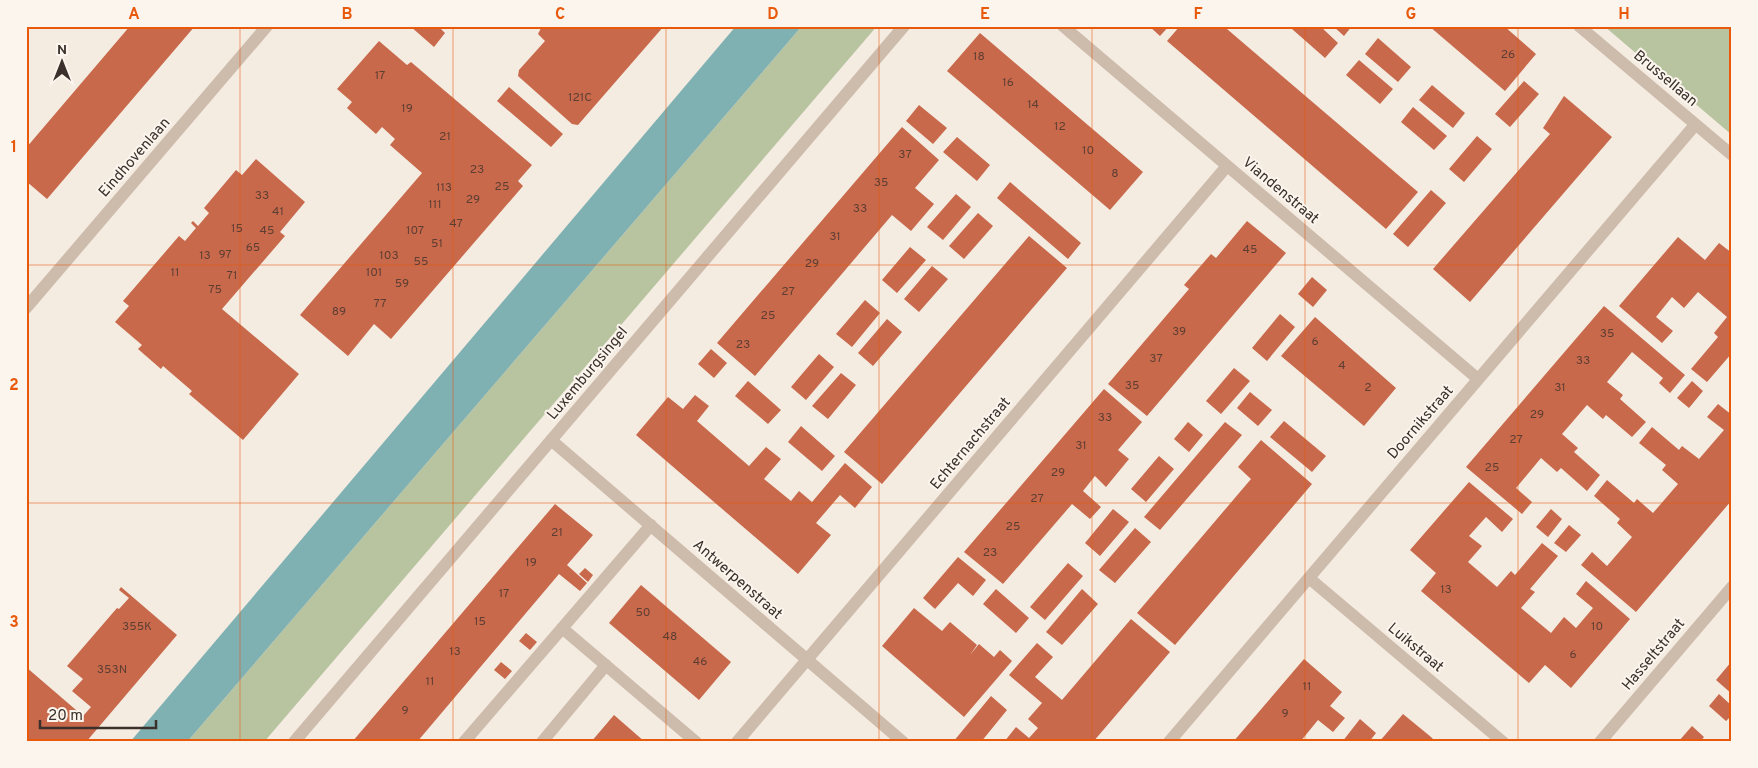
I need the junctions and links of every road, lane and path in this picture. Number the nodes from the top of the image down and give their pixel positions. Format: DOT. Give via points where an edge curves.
graph roads {
  1 [pos="267,26"];
  2 [pos="904,26"];
  3 [pos="1063,26"];
  4 [pos="1580,26"];
  5 [pos="1695,124"];
  6 [pos="1732,155"];
  7 [pos="1228,166"];
  8 [pos="26,308"];
  9 [pos="1478,379"];
  10 [pos="551,440"];
  11 [pos="651,525"];
  12 [pos="1309,578"];
  13 [pos="1732,586"];
  14 [pos="562,628"];
  15 [pos="807,659"];
  16 [pos="606,665"];
  17 [pos="294,742"];
  18 [pos="464,742"];
  19 [pos="542,742"];
  20 [pos="696,742"];
  21 [pos="737,742"];
  22 [pos="903,742"];
  23 [pos="1169,742"];
  24 [pos="1503,742"];
  25 [pos="1600,742"];
  1 -- 8 [label="street, Eindhovenlaan"];
  2 -- 10 [label="street, Luxemburgsingel"];
  3 -- 7 [label="street, Viandenstraat"];
  4 -- 5 [label="street, Brussellaan"];
  5 -- 6 [label="street, Brussellaan"];
  5 -- 9 [label="street, Doornikstraat"];
  7 -- 9 [label="street, Viandenstraat"];
  7 -- 15 [label="street, Echternachstraat"];
  9 -- 12 [label="street, Doornikstraat"];
  10 -- 11 [label="street, Antwerpenstraat"];
  10 -- 17 [label="street, Luxemburgsingel"];
  11 -- 14 [label="street"];
  11 -- 15 [label="street, Antwerpenstraat"];
  12 -- 23 [label="street, Doornikstraat"];
  12 -- 24 [label="street, Luikstraat"];
  13 -- 25 [label="street, Hasseltstraat"];
  14 -- 16 [label="street"];
  14 -- 18 [label="street"];
  15 -- 21 [label="street, Echternachstraat"];
  15 -- 22 [label="street, Antwerpenstraat"];
  16 -- 19 [label="street"];
  16 -- 20 [label="street"];
}
